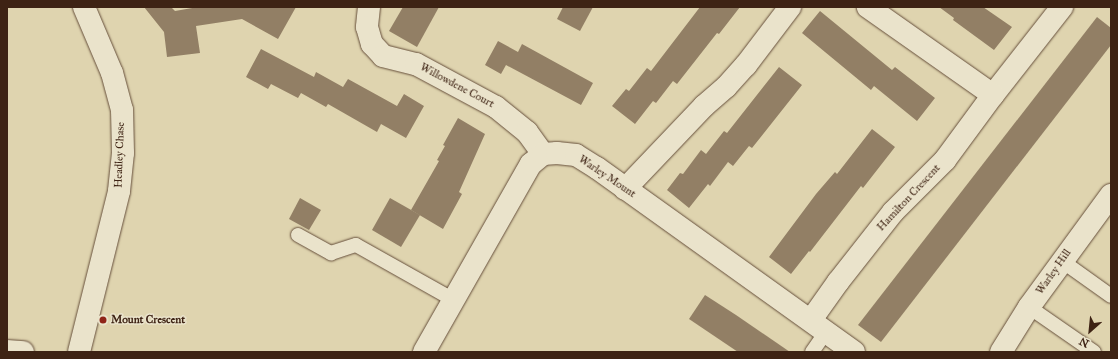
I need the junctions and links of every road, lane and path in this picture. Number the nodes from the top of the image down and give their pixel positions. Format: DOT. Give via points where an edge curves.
graph roads {
  1 [pos="84,7"];
  2 [pos="369,7"];
  3 [pos="790,7"];
  4 [pos="868,7"];
  5 [pos="1062,7"];
  6 [pos="993,95"];
  7 [pos="543,154"];
  8 [pos="626,189"];
  9 [pos="1111,195"];
  10 [pos="298,235"];
  11 [pos="1062,261"];
  12 [pos="1111,296"];
  13 [pos="454,300"];
  14 [pos="1029,307"];
  15 [pos="819,326"];
  16 [pos="7,351"];
  17 [pos="23,352"];
  18 [pos="78,352"];
  19 [pos="424,352"];
  20 [pos="812,352"];
  21 [pos="854,352"];
  22 [pos="1001,352"];
  23 [pos="1094,352"];
  1 -- 18 [label="street, Headley Chase" via="112,73 122,110 123,153 119,191"];
  2 -- 7 [label="street, Willowdene Court" via="367,27 372,44 383,56 416,64 496,107 527,132"];
  3 -- 8 [label="street" via="741,71 704,106"];
  4 -- 6 [label="street"];
  5 -- 6 [label="street, Hamilton Crescent"];
  6 -- 15 [label="street, Hamilton Crescent" via="945,160 893,212 838,282"];
  7 -- 8 [label="street, Warley Mount" via="576,155"];
  7 -- 13 [label="street" via="531,164"];
  8 -- 15 [label="street, Warley Mount"];
  9 -- 11 [label="street, Warley Hill"];
  10 -- 13 [label="lane" via="331,253 356,245"];
  11 -- 12 [label="lane"];
  11 -- 14 [label="street, Warley Hill"];
  13 -- 19 [label="street"];
  14 -- 22 [label="street, Warley Hill"];
  14 -- 23 [label="lane"];
  15 -- 20 [label="lane"];
  15 -- 21 [label="street, Warley Mount"];
  16 -- 17 [label="street"];
}
